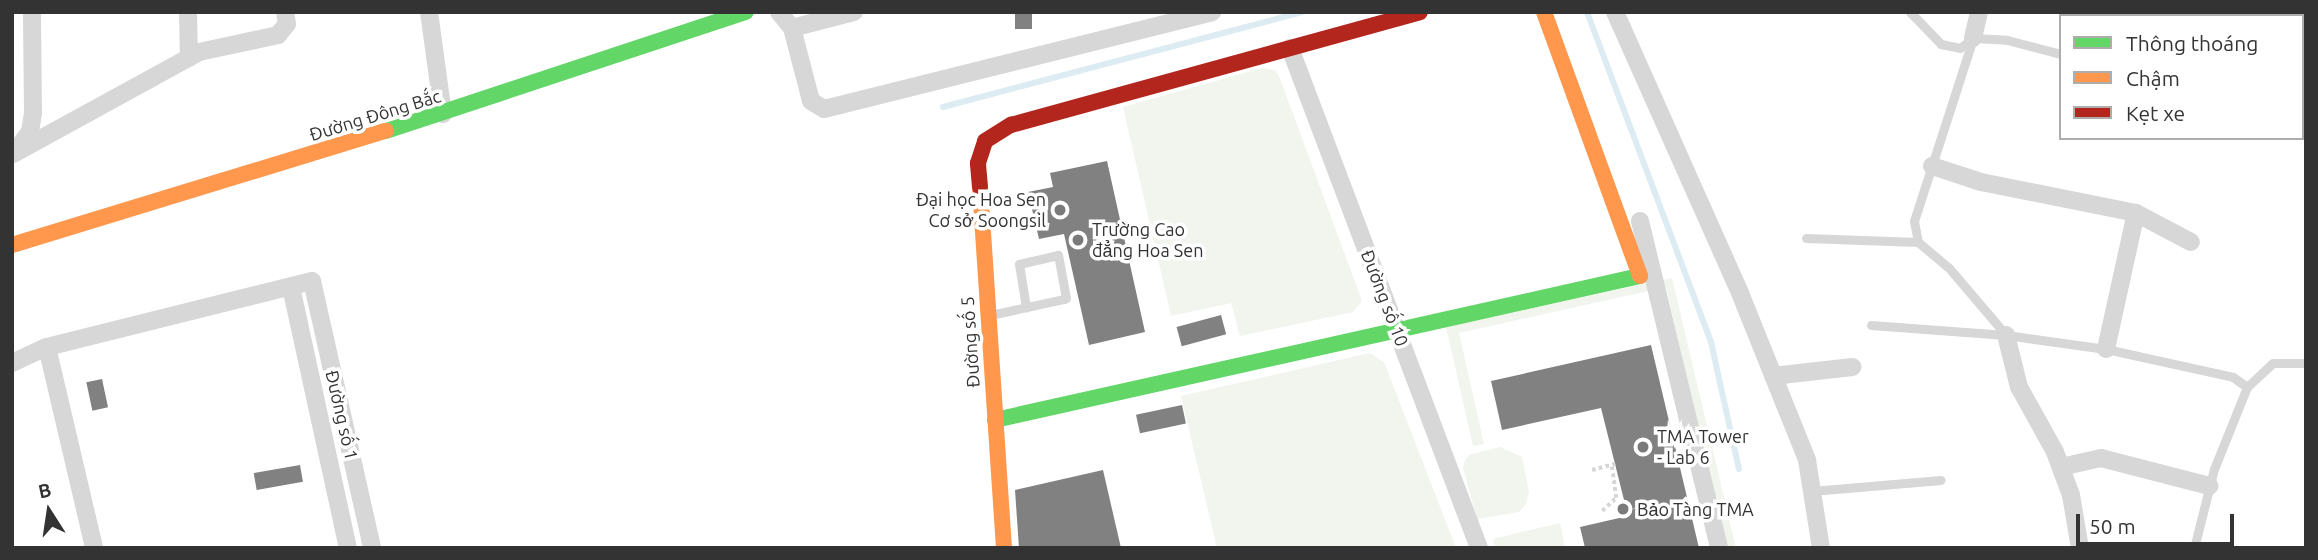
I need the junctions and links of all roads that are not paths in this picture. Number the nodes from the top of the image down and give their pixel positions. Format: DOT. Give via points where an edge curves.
graph roads {
  1 [pos="32,12"];
  2 [pos="188,12"];
  3 [pos="285,12"];
  4 [pos="429,12"];
  5 [pos="746,12"];
  6 [pos="779,12"];
  7 [pos="854,12"];
  8 [pos="1212,12"];
  9 [pos="1420,12"];
  10 [pos="1544,12"];
  11 [pos="1615,12"];
  12 [pos="1910,12"];
  13 [pos="1979,12"];
  14 [pos="792,28"];
  15 [pos="1973,38"];
  16 [pos="1290,48"];
  17 [pos="2059,53"];
  18 [pos="189,58"];
  19 [pos="443,114"];
  20 [pos="13,154"];
  21 [pos="1932,166"];
  22 [pos="2136,214"];
  23 [pos="1640,221"];
  24 [pos="1806,238"];
  25 [pos="1918,242"];
  26 [pos="2191,242"];
  27 [pos="12,245"];
  28 [pos="290,287"];
  29 [pos="1026,307"];
  30 [pos="988,315"];
  31 [pos="1871,325"];
  32 [pos="1397,330"];
  33 [pos="2006,335"];
  34 [pos="47,347"];
  35 [pos="2106,349"];
  36 [pos="12,363"];
  37 [pos="2306,363"];
  38 [pos="1852,367"];
  39 [pos="1773,376"];
  40 [pos="2247,387"];
  41 [pos="995,420"];
  42 [pos="344,425"];
  43 [pos="322,429"];
  44 [pos="2061,467"];
  45 [pos="1941,480"];
  46 [pos="2209,486"];
  47 [pos="1811,491"];
  48 [pos="94,548"];
  49 [pos="348,548"];
  50 [pos="372,548"];
  51 [pos="1004,548"];
  52 [pos="1479,548"];
  53 [pos="1719,548"];
  54 [pos="1821,548"];
  55 [pos="2080,548"];
  56 [pos="2194,548"];
  1 -- 20 [label="street" via="32,122"];
  2 -- 18 [label="street"];
  3 -- 18 [label="street" via="287,24 278,34"];
  4 -- 19 [label="street"];
  5 -- 19 [label="street, Đường Đông Bắc"];
  6 -- 14 [label="street"];
  7 -- 14 [label="street"];
  8 -- 14 [label="street" via="824,109 811,101"];
  9 -- 16 [label="street"];
  10 -- 32 [label="street" via="1642,276"];
  11 -- 39 [label="street"];
  12 -- 15 [label="lane" via="1941,44 1960,48"];
  13 -- 15 [label="street"];
  15 -- 17 [label="lane" via="2007,40"];
  15 -- 21 [label="lane"];
  16 -- 30 [label="street, Đường số 5" via="1010,125 989,137 978,163"];
  16 -- 32 [label="street, Đường số 10"];
  18 -- 20 [label="street"];
  19 -- 27 [label="street, Đường Đông Bắc"];
  21 -- 22 [label="street" via="1981,182"];
  21 -- 25 [label="lane" via="1914,222"];
  22 -- 26 [label="street"];
  22 -- 35 [label="street"];
  23 -- 53 [label="street"];
  24 -- 25 [label="lane"];
  25 -- 33 [label="lane" via="1949,268"];
  28 -- 34 [label="street"];
  28 -- 42 [label="street, Đường số 1" via="312,281"];
  28 -- 43 [label="street, Đường số 1"];
  29 -- 29 [label="lane" via="1067,297 1058,255 1019,264"];
  29 -- 30 [label="lane"];
  30 -- 41 [label="street, Đường số 5"];
  31 -- 33 [label="lane"];
  32 -- 41 [label="street"];
  32 -- 52 [label="street, Đường số 10"];
  33 -- 35 [label="lane"];
  33 -- 44 [label="street" via="2019,387"];
  34 -- 36 [label="street"];
  34 -- 48 [label="street"];
  35 -- 40 [label="lane" via="2234,377"];
  37 -- 40 [label="lane" via="2273,363"];
  38 -- 39 [label="street"];
  39 -- 47 [label="street" via="1807,460"];
  40 -- 46 [label="lane"];
  41 -- 51 [label="street, Đường số 5"];
  42 -- 43 [label="street"];
  42 -- 50 [label="street, Đường số 1"];
  43 -- 49 [label="street, Đường số 1"];
  44 -- 46 [label="street" via="2101,458"];
  44 -- 55 [label="street"];
  45 -- 47 [label="lane"];
  46 -- 56 [label="lane"];
  47 -- 54 [label="street"];
}
